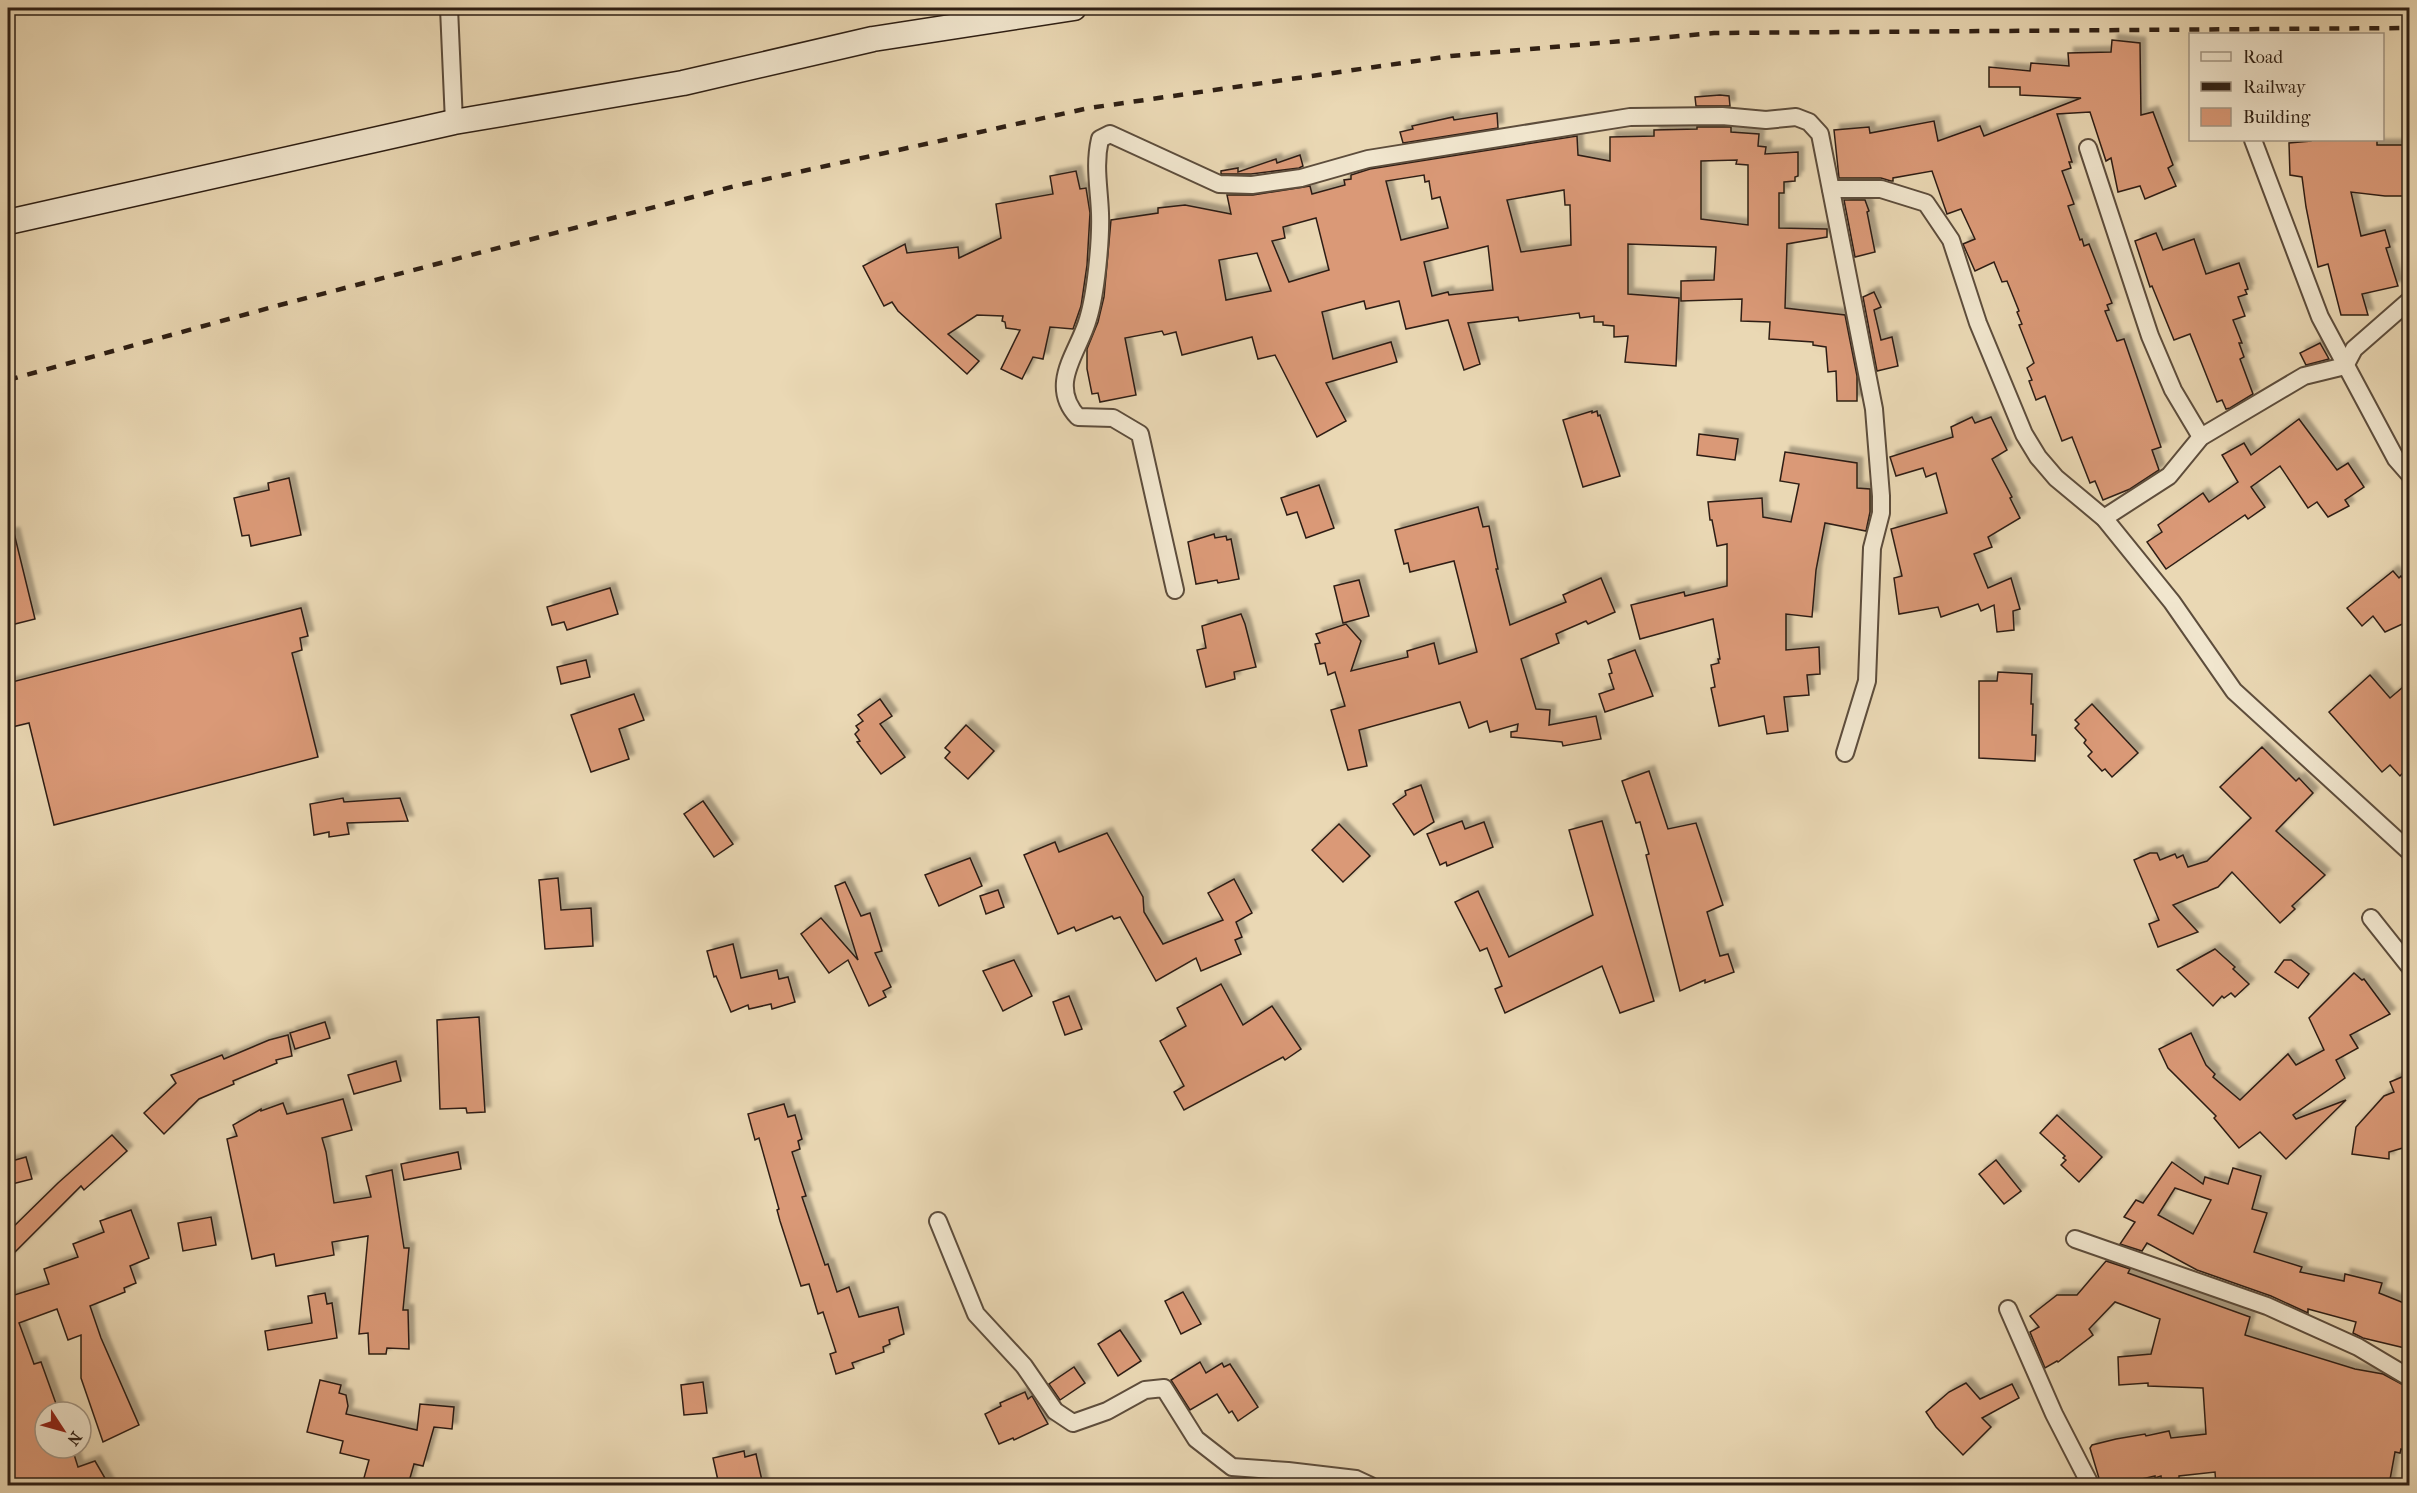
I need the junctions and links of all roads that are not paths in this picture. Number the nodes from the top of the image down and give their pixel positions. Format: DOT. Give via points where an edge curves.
graph roads {
  1 [pos="449,8"];
  2 [pos="1074,8"];
  3 [pos="454,122"];
  4 [pos="2253,141"];
  5 [pos="2088,148"];
  6 [pos="1831,189"];
  7 [pos="8,222"];
  8 [pos="2409,300"];
  9 [pos="2345,366"];
  10 [pos="2201,437"];
  11 [pos="2409,475"];
  12 [pos="2104,519"];
  13 [pos="1175,590"];
  14 [pos="1845,753"];
  15 [pos="2409,852"];
  16 [pos="2371,918"];
  17 [pos="2409,967"];
  18 [pos="938,1221"];
  19 [pos="2075,1239"];
  20 [pos="2008,1309"];
  21 [pos="2409,1378"];
  22 [pos="1371,1485"];
  23 [pos="2091,1485"];
  1 -- 3 [label="street"];
  2 -- 3 [label="main road" via="873,39 683,83"];
  3 -- 7 [label="main road"];
  4 -- 9 [label="street" via="2320,317"];
  5 -- 10 [label="street" via="2150,336 2173,390"];
  6 -- 12 [label="street" via="1881,189 1926,202 1951,240 1978,324 2029,442 2055,478"];
  6 -- 13 [label="street" via="1820,134 1809,122 1796,117 1630,117 1368,159 1301,178 1252,185 1219,184 1110,134 1100,140 1095,159 1100,215 1095,285 1088,320 1064,387 1068,406 1078,417 1113,418 1140,434"];
  6 -- 14 [label="street" via="1874,409 1881,496 1872,548 1867,681"];
  8 -- 9 [label="street" via="2354,349"];
  9 -- 10 [label="street" via="2304,376"];
  9 -- 11 [label="street" via="2396,459"];
  10 -- 12 [label="street" via="2169,476"];
  12 -- 15 [label="street" via="2172,603 2234,691"];
  16 -- 17 [label="street"];
  18 -- 22 [label="street" via="976,1314 1024,1366 1055,1411 1072,1423 1107,1412 1145,1390 1164,1388 1196,1438 1232,1467 1356,1479"];
  19 -- 21 [label="street" via="2267,1306 2358,1347"];
  20 -- 23 [label="street" via="2054,1414"];
}
